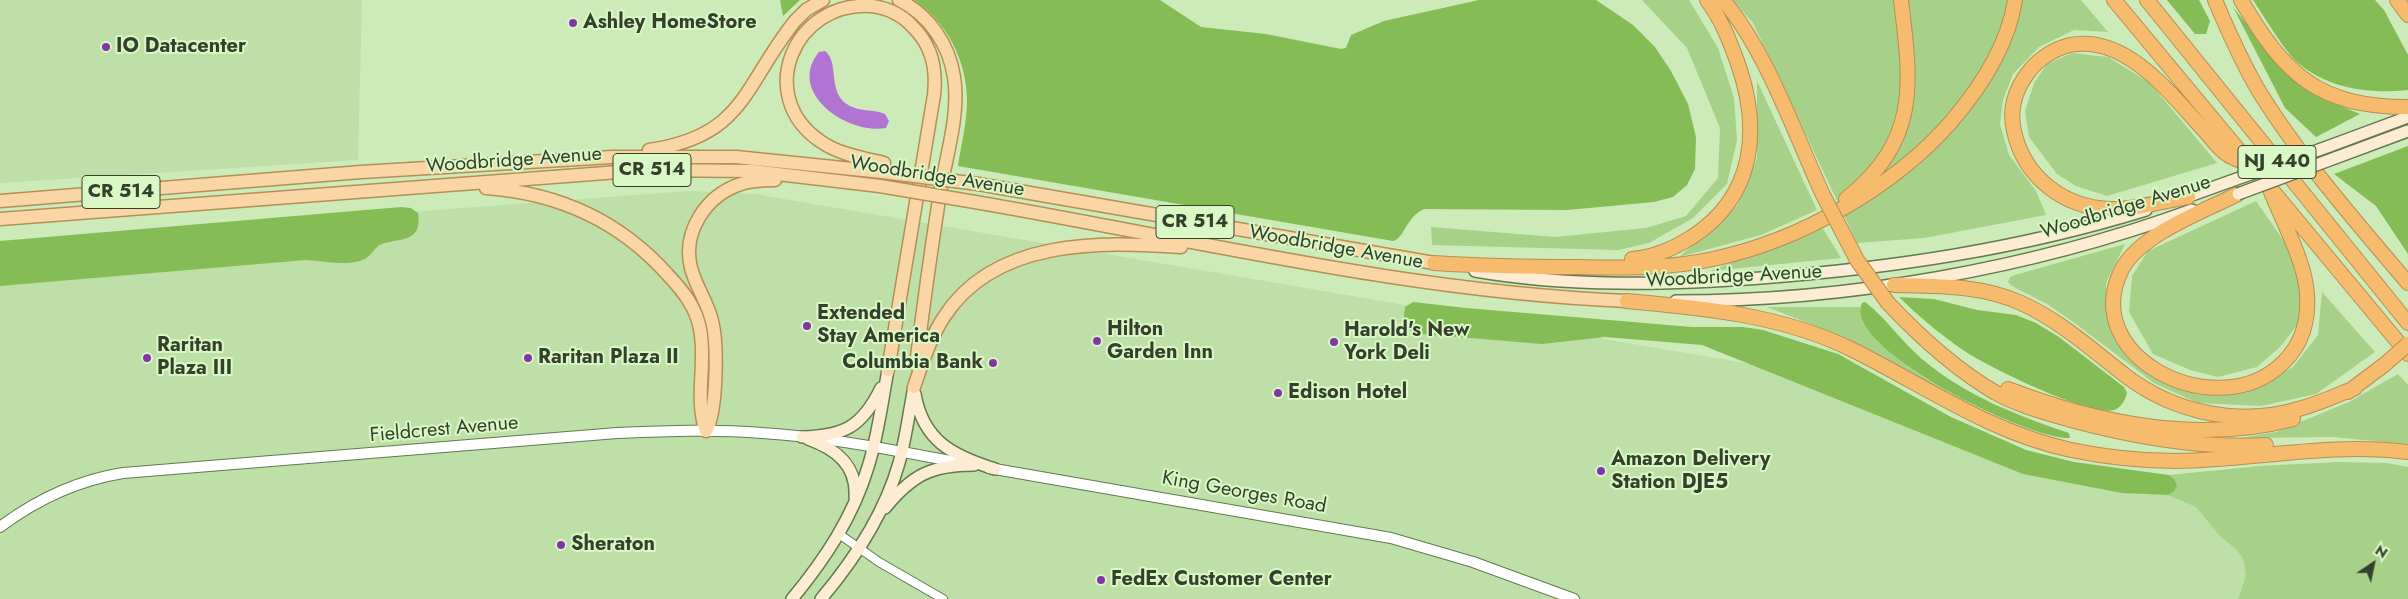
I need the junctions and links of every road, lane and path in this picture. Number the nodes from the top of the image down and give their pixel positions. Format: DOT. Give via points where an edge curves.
graph roads {
  1 [pos="823,0"];
  2 [pos="899,0"];
  3 [pos="1707,0"];
  4 [pos="1723,0"];
  5 [pos="1901,0"];
  6 [pos="2015,0"];
  7 [pos="2114,0"];
  8 [pos="2147,0"];
  9 [pos="2214,0"];
  10 [pos="2241,0"];
  11 [pos="2397,0"];
  12 [pos="2408,15"];
  13 [pos="2408,107"];
  14 [pos="2408,117"];
  15 [pos="2408,131"];
  16 [pos="559,160"];
  17 [pos="2249,164"];
  18 [pos="883,168"];
  19 [pos="424,186"];
  20 [pos="880,186"];
  21 [pos="2235,188"];
  22 [pos="2271,192"];
  23 [pos="2188,197"];
  24 [pos="0,201"];
  25 [pos="0,219"];
  26 [pos="1811,224"];
  27 [pos="1268,256"];
  28 [pos="1434,263"];
  29 [pos="1566,267"];
  30 [pos="2408,282"];
  31 [pos="1894,285"];
  32 [pos="1627,301"];
  33 [pos="2408,323"];
  34 [pos="1930,344"];
  35 [pos="2408,344"];
  36 [pos="2408,354"];
  37 [pos="888,370"];
  38 [pos="914,387"];
  39 [pos="2355,388"];
  40 [pos="706,431"];
  41 [pos="802,437"];
  42 [pos="874,448"];
  43 [pos="902,452"];
  44 [pos="2408,452"];
  45 [pos="974,465"];
  46 [pos="995,469"];
  47 [pos="854,506"];
  48 [pos="0,527"];
  49 [pos="870,527"];
  50 [pos="840,534"];
  51 [pos="859,547"];
  52 [pos="792,599"];
  53 [pos="821,599"];
  54 [pos="943,599"];
  55 [pos="1574,599"];
  1 -- 16 [label="main road" via="795,21 740,104 709,131 670,146"];
  2 -- 38 [label="main road" via="920,13 938,35 951,61 955,84 955,108"];
  3 -- 29 [label="highway" via="1728,37 1746,91 1751,144 1740,182 1711,222 1670,251 1648,258"];
  4 -- 34 [label="highway, bridge" via="1765,67 1823,195 1857,260 1888,303"];
  5 -- 26 [label="highway" via="1909,84 1896,137 1887,154 1859,188"];
  6 -- 26 [label="highway" via="2000,50 1941,133 1902,170 1877,188"];
  7 -- 17 [label="highway, NJ 440"];
  8 -- 33 [label="highway, NJ 440"];
  9 -- 30 [label="highway" via="2242,61 2277,118"];
  10 -- 13 [label="highway" via="2278,56 2305,80 2338,98 2357,103"];
  11 -- 12 [label="highway"];
  14 -- 21 [label="main road, Woodbridge Avenue / CR 514, bridge" via="2326,147"];
  15 -- 21 [label="main road, Woodbridge Avenue / CR 514, bridge" via="2335,158"];
  16 -- 18 [label="main road, Woodbridge Avenue / CR 514" via="638,156 727,157"];
  16 -- 24 [label="main road, Woodbridge Avenue / CR 514" via="361,172"];
  17 -- 22 [label="highway, NJ 440"];
  17 -- 23 [label="highway" via="2227,155 2156,81 2112,48 2079,44 2062,47 2044,56 2020,83 2011,118 2015,138 2036,176 2050,190 2078,203 2110,209"];
  18 -- 28 [label="main road, Woodbridge Avenue / CR 514, bridge"];
  18 -- 37 [label="main road" via="819,141 801,123 788,97 787,69 798,40 820,17 842,7 874,6 901,17 924,39 934,66 934,95"];
  19 -- 20 [label="main road, Woodbridge Avenue / CR 514" via="636,170 698,169 796,175"];
  19 -- 25 [label="main road, Woodbridge Avenue / CR 514"];
  19 -- 40 [label="main road" via="514,190 556,199 605,221 640,246 681,290 696,315 701,339 701,412"];
  20 -- 27 [label="main road, Woodbridge Avenue / CR 514, bridge"];
  20 -- 40 [label="main road" via="805,180 747,182 726,191 701,213 693,232 690,254 693,274 710,312 715,336 714,407"];
  21 -- 22 [label="highway" via="2133,254 2122,269 2116,286 2116,322 2136,354 2169,378 2211,389 2250,384 2268,375 2284,363 2304,331 2307,314 2305,277"];
  21 -- 23 [label="main road, Woodbridge Avenue / CR 514"];
  21 -- 31 [label="main road, Woodbridge Avenue / CR 514" via="2174,217 2049,252"];
  22 -- 36 [label="highway, NJ 440"];
  23 -- 28 [label="main road, Woodbridge Avenue / CR 514" via="2108,222 2017,244 1937,259 1837,272 1627,283 1526,277"];
  26 -- 29 [label="highway" via="1761,245 1713,259 1662,266"];
  27 -- 32 [label="main road, Woodbridge Avenue / CR 514" via="1523,295"];
  27 -- 38 [label="main road" via="1173,246 1102,244 1060,249 1013,262 979,280 953,304 934,334"];
  28 -- 29 [label="highway"];
  31 -- 32 [label="main road, Woodbridge Avenue / CR 514" via="1784,296"];
  31 -- 39 [label="highway" via="1967,288 2019,302 2071,332 2128,378 2158,397 2189,410 2223,417 2260,416 2300,409"];
  32 -- 44 [label="highway" via="1720,310 1785,324 1852,350 1997,427 2070,450 2130,459 2176,461 2338,448"];
  34 -- 39 [label="highway" via="1980,376 2034,399 2109,418 2186,429 2262,427 2318,409"];
  34 -- 44 [label="highway" via="1961,370 2004,397 2030,409 2107,430 2222,446 2338,441 2369,443"];
  35 -- 39 [label="highway, bridge"];
  37 -- 41 [label="main road" via="871,406 854,425 828,435"];
  37 -- 42 [label="main road"];
  38 -- 43 [label="main road"];
  38 -- 46 [label="main road" via="919,413 934,438 968,460"];
  40 -- 41 [label="street, Fieldcrest Avenue"];
  40 -- 48 [label="street, Fieldcrest Avenue" via="617,433 123,473 61,491 27,508"];
  41 -- 42 [label="street, Fieldcrest Avenue"];
  41 -- 47 [label="main road" via="830,449 846,462 855,483"];
  42 -- 43 [label="street, Fieldcrest Avenue"];
  42 -- 47 [label="main road"];
  43 -- 45 [label="street, King Georges Road"];
  43 -- 49 [label="main road"];
  45 -- 46 [label="street, King Georges Road"];
  45 -- 49 [label="main road" via="946,466 919,475 904,487"];
  46 -- 55 [label="street, King Georges Road" via="1391,538 1473,562"];
  47 -- 50 [label="main road"];
  49 -- 51 [label="main road"];
  50 -- 51 [label="street"];
  50 -- 52 [label="main road"];
  51 -- 53 [label="main road"];
  51 -- 54 [label="street"];
}
